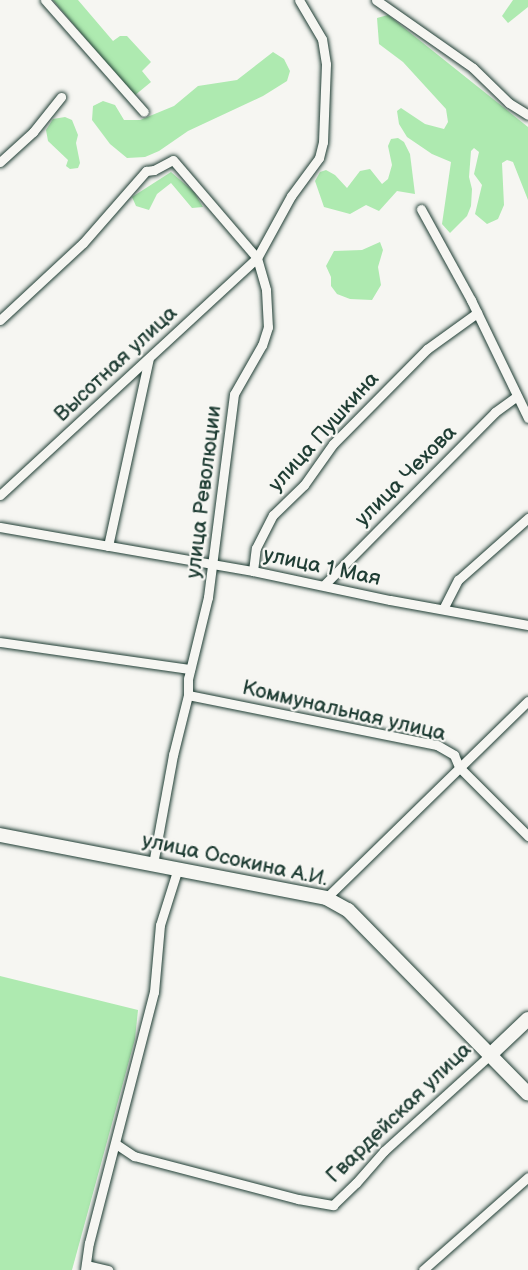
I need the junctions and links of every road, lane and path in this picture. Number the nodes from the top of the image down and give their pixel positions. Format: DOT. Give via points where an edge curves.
graph roads {
  1 [pos="45,0"];
  2 [pos="299,0"];
  3 [pos="376,0"];
  4 [pos="61,97"];
  5 [pos="144,112"];
  6 [pos="527,112"];
  7 [pos="0,162"];
  8 [pos="421,209"];
  9 [pos="257,258"];
  10 [pos="477,313"];
  11 [pos="0,320"];
  12 [pos="149,358"];
  13 [pos="517,396"];
  14 [pos="528,418"];
  15 [pos="0,495"];
  16 [pos="528,518"];
  17 [pos="0,527"];
  18 [pos="108,546"];
  19 [pos="213,565"];
  20 [pos="253,571"];
  21 [pos="324,585"];
  22 [pos="443,609"];
  23 [pos="528,625"];
  24 [pos="0,642"];
  25 [pos="190,669"];
  26 [pos="188,695"];
  27 [pos="528,701"];
  28 [pos="459,767"];
  29 [pos="0,835"];
  30 [pos="528,836"];
  31 [pos="153,864"];
  32 [pos="177,868"];
  33 [pos="326,898"];
  34 [pos="528,1019"];
  35 [pos="491,1054"];
  36 [pos="528,1094"];
  37 [pos="116,1144"];
  38 [pos="528,1177"];
  39 [pos="86,1267"];
  40 [pos="108,1270"];
  41 [pos="423,1270"];
  1 -- 5 [label="street"];
  2 -- 9 [label="street, Высотная улица" via="322,39 327,72 319,158 291,196"];
  3 -- 6 [label="street" via="473,68 509,103"];
  4 -- 7 [label="street" via="33,132"];
  8 -- 10 [label="street"];
  9 -- 11 [label="street, улица Революции" via="173,160 146,171 83,243"];
  9 -- 12 [label="street, Высотная улица"];
  9 -- 19 [label="street, улица Революции" via="266,290 268,327 234,394"];
  10 -- 13 [label="street"];
  10 -- 20 [label="street, улица Пушкина" via="427,349 333,444 304,485 273,516 256,548"];
  12 -- 15 [label="street, Высотная улица"];
  12 -- 18 [label="street"];
  13 -- 14 [label="street"];
  13 -- 21 [label="street, улица Чехова" via="495,412"];
  16 -- 22 [label="street" via="458,580"];
  17 -- 18 [label="street, улица 1 Мая"];
  18 -- 19 [label="street, улица 1 Мая"];
  19 -- 20 [label="street, улица 1 Мая"];
  19 -- 25 [label="street, улица Революции"];
  20 -- 21 [label="street, улица 1 Мая"];
  21 -- 22 [label="street, улица 1 Мая"];
  22 -- 23 [label="street, улица 1 Мая"];
  24 -- 25 [label="street"];
  25 -- 26 [label="street, улица Революции"];
  26 -- 28 [label="street, Коммунальная улица" via="437,745 454,755"];
  26 -- 31 [label="street, улица Революции"];
  27 -- 28 [label="street"];
  28 -- 30 [label="street, Коммунальная улица"];
  28 -- 33 [label="street"];
  29 -- 31 [label="street, улица Осокина А.И."];
  31 -- 32 [label="street, улица Осокина А.И."];
  32 -- 33 [label="street, улица Осокина А.И."];
  32 -- 37 [label="street" via="160,925 154,992"];
  33 -- 35 [label="street, улица Осокина А.И." via="348,910"];
  34 -- 35 [label="street, Гвардейская улица"];
  35 -- 36 [label="street, улица Осокина А.И."];
  35 -- 37 [label="street, Гвардейская улица" via="384,1151 333,1204 298,1199 134,1156"];
  37 -- 39 [label="street"];
  38 -- 41 [label="street"];
  39 -- 40 [label="street"];
}
